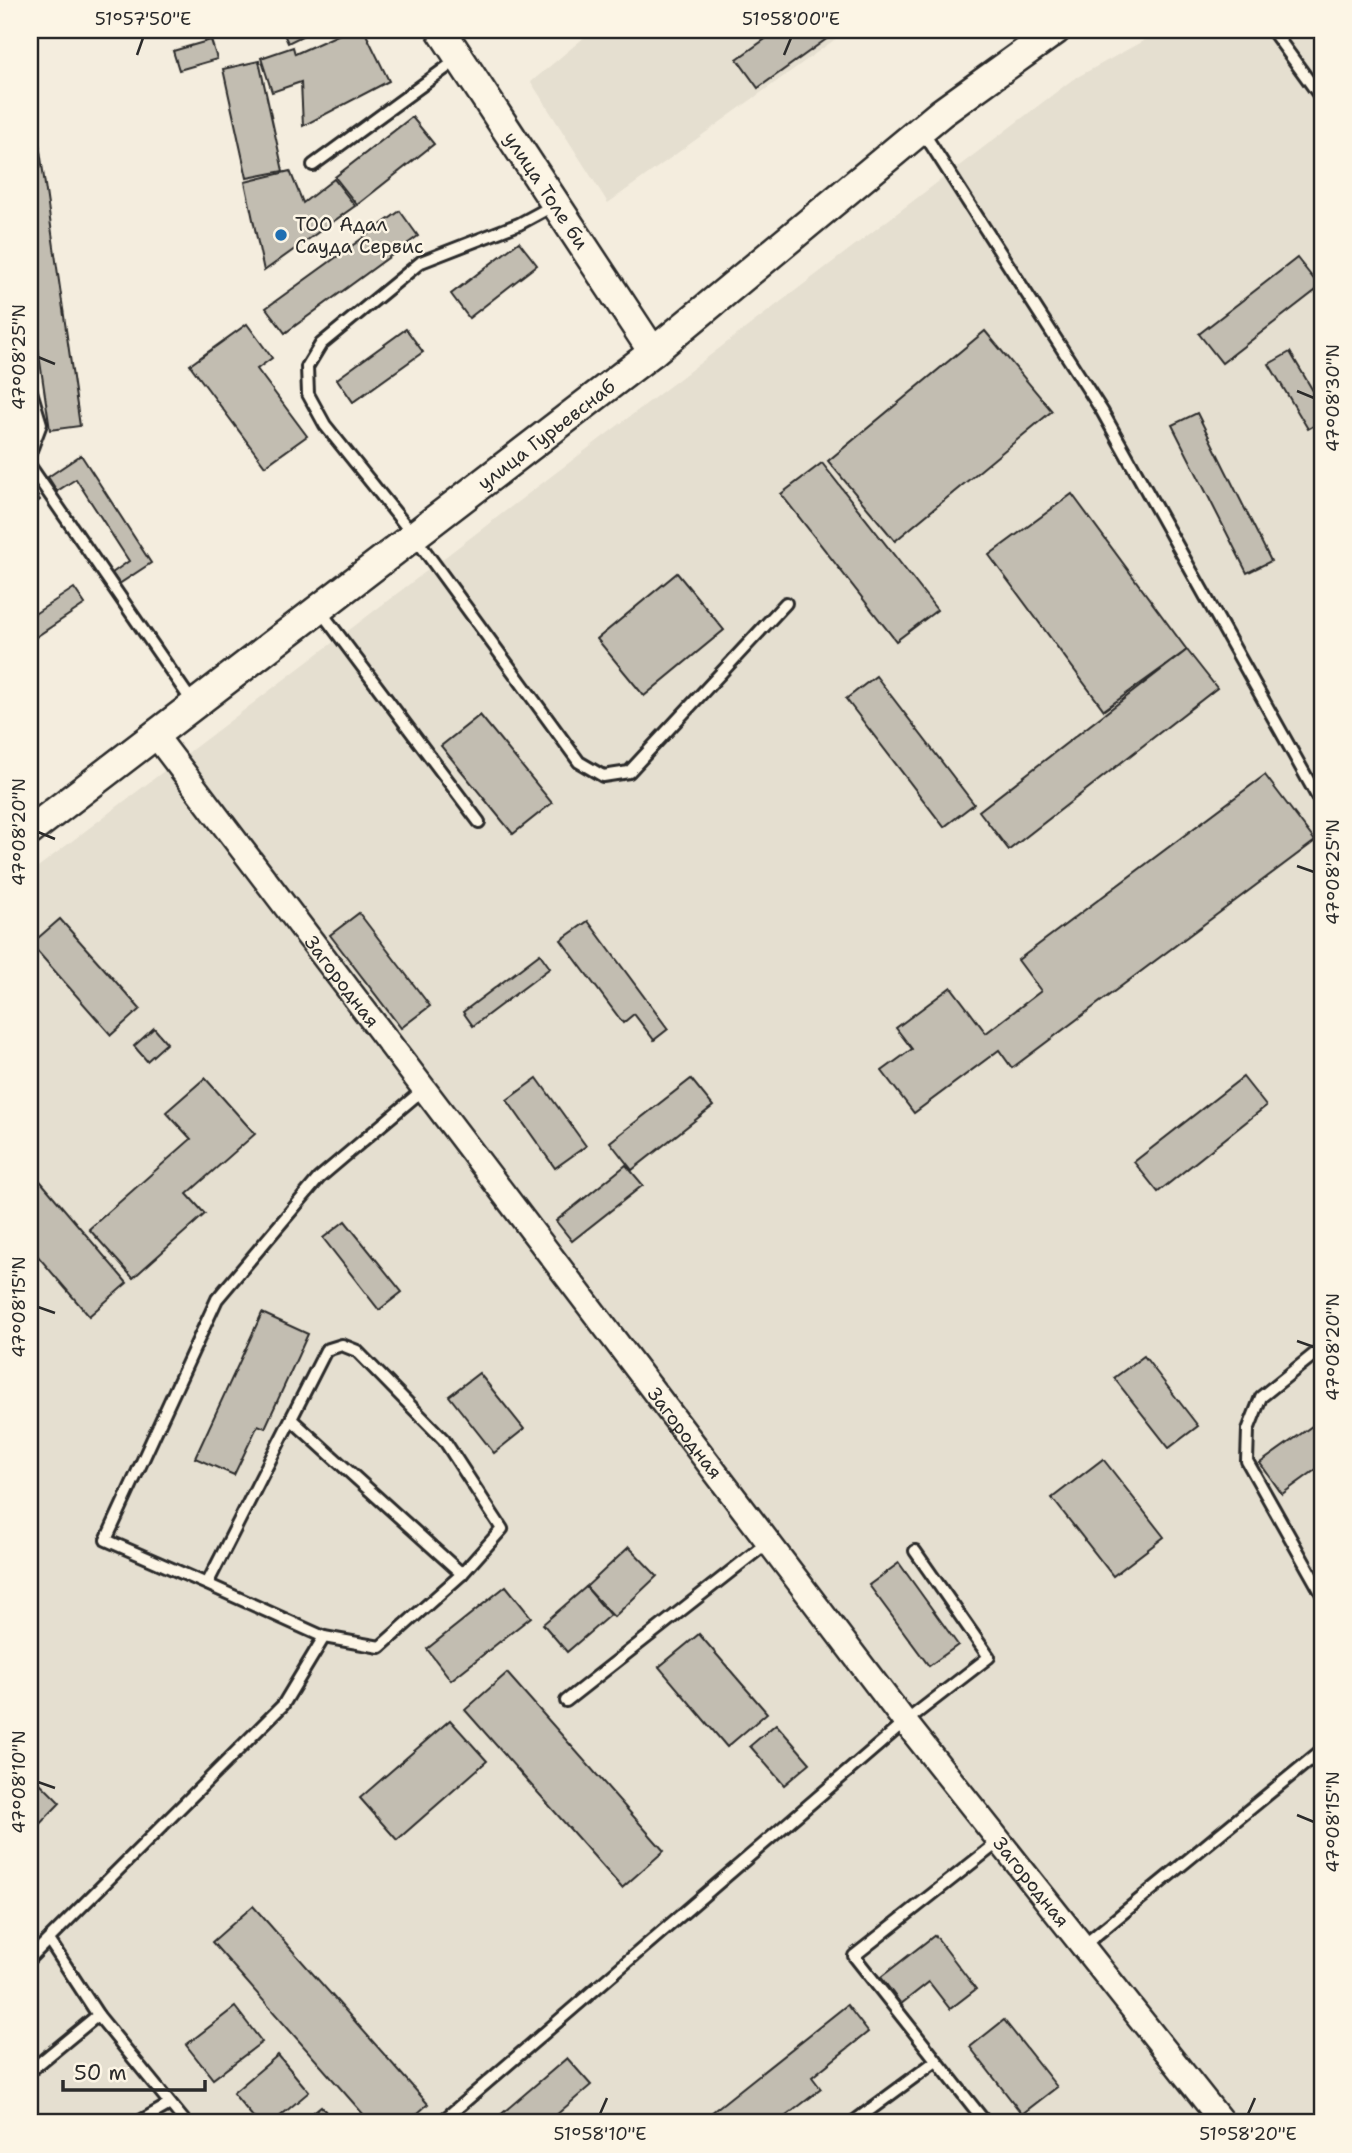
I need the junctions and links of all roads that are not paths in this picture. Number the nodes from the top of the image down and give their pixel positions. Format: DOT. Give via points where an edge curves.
graph roads {
  1 [pos="442,30"];
  2 [pos="1056,30"];
  3 [pos="1272,30"];
  4 [pos="460,58"];
  5 [pos="1322,99"];
  6 [pos="921,129"];
  7 [pos="313,165"];
  8 [pos="556,204"];
  9 [pos="653,352"];
  10 [pos="30,388"];
  11 [pos="30,453"];
  12 [pos="30,466"];
  13 [pos="414,536"];
  14 [pos="786,603"];
  15 [pos="319,609"];
  16 [pos="194,704"];
  17 [pos="156,736"];
  18 [pos="1322,805"];
  19 [pos="478,822"];
  20 [pos="30,831"];
  21 [pos="426,1088"];
  22 [pos="1322,1348"];
  23 [pos="292,1420"];
  24 [pos="768,1542"];
  25 [pos="915,1551"];
  26 [pos="463,1574"];
  27 [pos="207,1584"];
  28 [pos="1322,1594"];
  29 [pos="324,1637"];
  30 [pos="566,1701"];
  31 [pos="905,1722"];
  32 [pos="1322,1750"];
  33 [pos="1001,1840"];
  34 [pos="49,1940"];
  35 [pos="1084,1945"];
  36 [pos="30,1958"];
  37 [pos="98,2015"];
  38 [pos="936,2061"];
  39 [pos="30,2071"];
  40 [pos="170,2104"];
  41 [pos="137,2123"];
  42 [pos="186,2123"];
  43 [pos="440,2123"];
  44 [pos="852,2123"];
  45 [pos="986,2123"];
  46 [pos="1223,2123"];
  1 -- 4 [label="street, улица Толе би"];
  2 -- 6 [label="street, улица Гурьевснаб"];
  3 -- 5 [label="lane"];
  4 -- 7 [label="lane"];
  4 -- 8 [label="street, улица Толе би"];
  6 -- 9 [label="street, улица Гурьевснаб"];
  6 -- 18 [label="lane" via="1102,411"];
  8 -- 9 [label="street, улица Толе би"];
  8 -- 13 [label="lane" via="519,224 421,262 321,344 307,367 308,394 325,425"];
  9 -- 13 [label="street, улица Гурьевснаб"];
  10 -- 11 [label="lane" via="41,424"];
  12 -- 16 [label="lane"];
  13 -- 14 [label="lane" via="579,762 603,776 629,772"];
  13 -- 15 [label="street, улица Гурьевснаб"];
  15 -- 16 [label="street, улица Гурьевснаб"];
  15 -- 19 [label="lane"];
  16 -- 17 [label="street, улица Гурьевснаб"];
  17 -- 20 [label="street, улица Гурьевснаб"];
  17 -- 21 [label="street, Загородная"];
  21 -- 24 [label="street, Загородная"];
  21 -- 27 [label="lane" via="319,1178 217,1299 106,1541"];
  22 -- 28 [label="lane" via="1261,1397 1248,1430 1247,1461"];
  23 -- 26 [label="lane"];
  23 -- 26 [label="lane" via="326,1350 342,1345 357,1351 444,1440 502,1529"];
  23 -- 27 [label="lane"];
  24 -- 30 [label="lane"];
  24 -- 31 [label="street, Загородная"];
  25 -- 31 [label="lane" via="989,1657"];
  26 -- 29 [label="lane" via="380,1647"];
  27 -- 29 [label="lane"];
  29 -- 34 [label="lane" via="283,1704"];
  31 -- 33 [label="street, Загородная"];
  31 -- 43 [label="lane"];
  32 -- 35 [label="lane"];
  33 -- 35 [label="street, Загородная"];
  33 -- 38 [label="lane" via="853,1956"];
  34 -- 36 [label="lane"];
  34 -- 37 [label="lane"];
  35 -- 46 [label="street, Загородная"];
  37 -- 39 [label="lane"];
  37 -- 40 [label="lane"];
  38 -- 44 [label="lane"];
  38 -- 45 [label="lane"];
  40 -- 41 [label="lane"];
  40 -- 42 [label="lane"];
}
